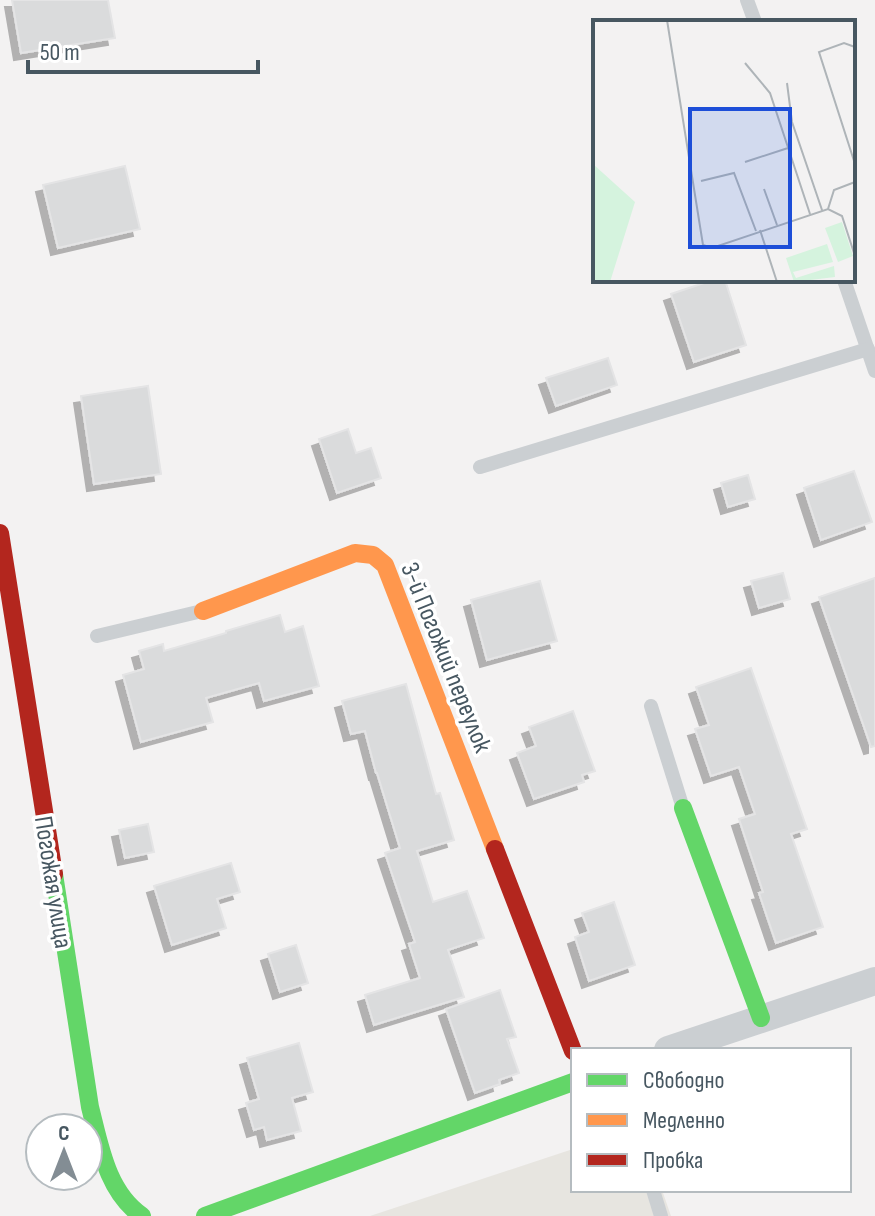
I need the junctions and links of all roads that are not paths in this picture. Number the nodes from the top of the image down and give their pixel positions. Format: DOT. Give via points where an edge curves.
graph roads {
  1 [pos="747,0"];
  2 [pos="754,20"];
  3 [pos="845,282"];
  4 [pos="868,349"];
  5 [pos="875,371"];
  6 [pos="480,467"];
  7 [pos="0,533"];
  8 [pos="203,611"];
  9 [pos="97,636"];
  10 [pos="651,706"];
  11 [pos="683,808"];
  12 [pos="875,981"];
  13 [pos="761,1018"];
  14 [pos="572,1048"];
  15 [pos="674,1048"];
  16 [pos="571,1083"];
  17 [pos="654,1192"];
  18 [pos="142,1216"];
  19 [pos="205,1216"];
  20 [pos="661,1216"];
  1 -- 2 [label="lane"];
  3 -- 4 [label="lane"];
  4 -- 5 [label="lane"];
  4 -- 6 [label="lane"];
  7 -- 18 [label="street, Погожая улица" via="90,1107 118,1194"];
  8 -- 9 [label="lane, 3-й Погожий переулок"];
  8 -- 14 [label="street, 3-й Погожий переулок" via="355,553 373,555 385,565"];
  10 -- 11 [label="lane"];
  11 -- 13 [label="street"];
  12 -- 13 [label="street"];
  13 -- 15 [label="street"];
  16 -- 19 [label="street"];
  17 -- 20 [label="lane"];
}
